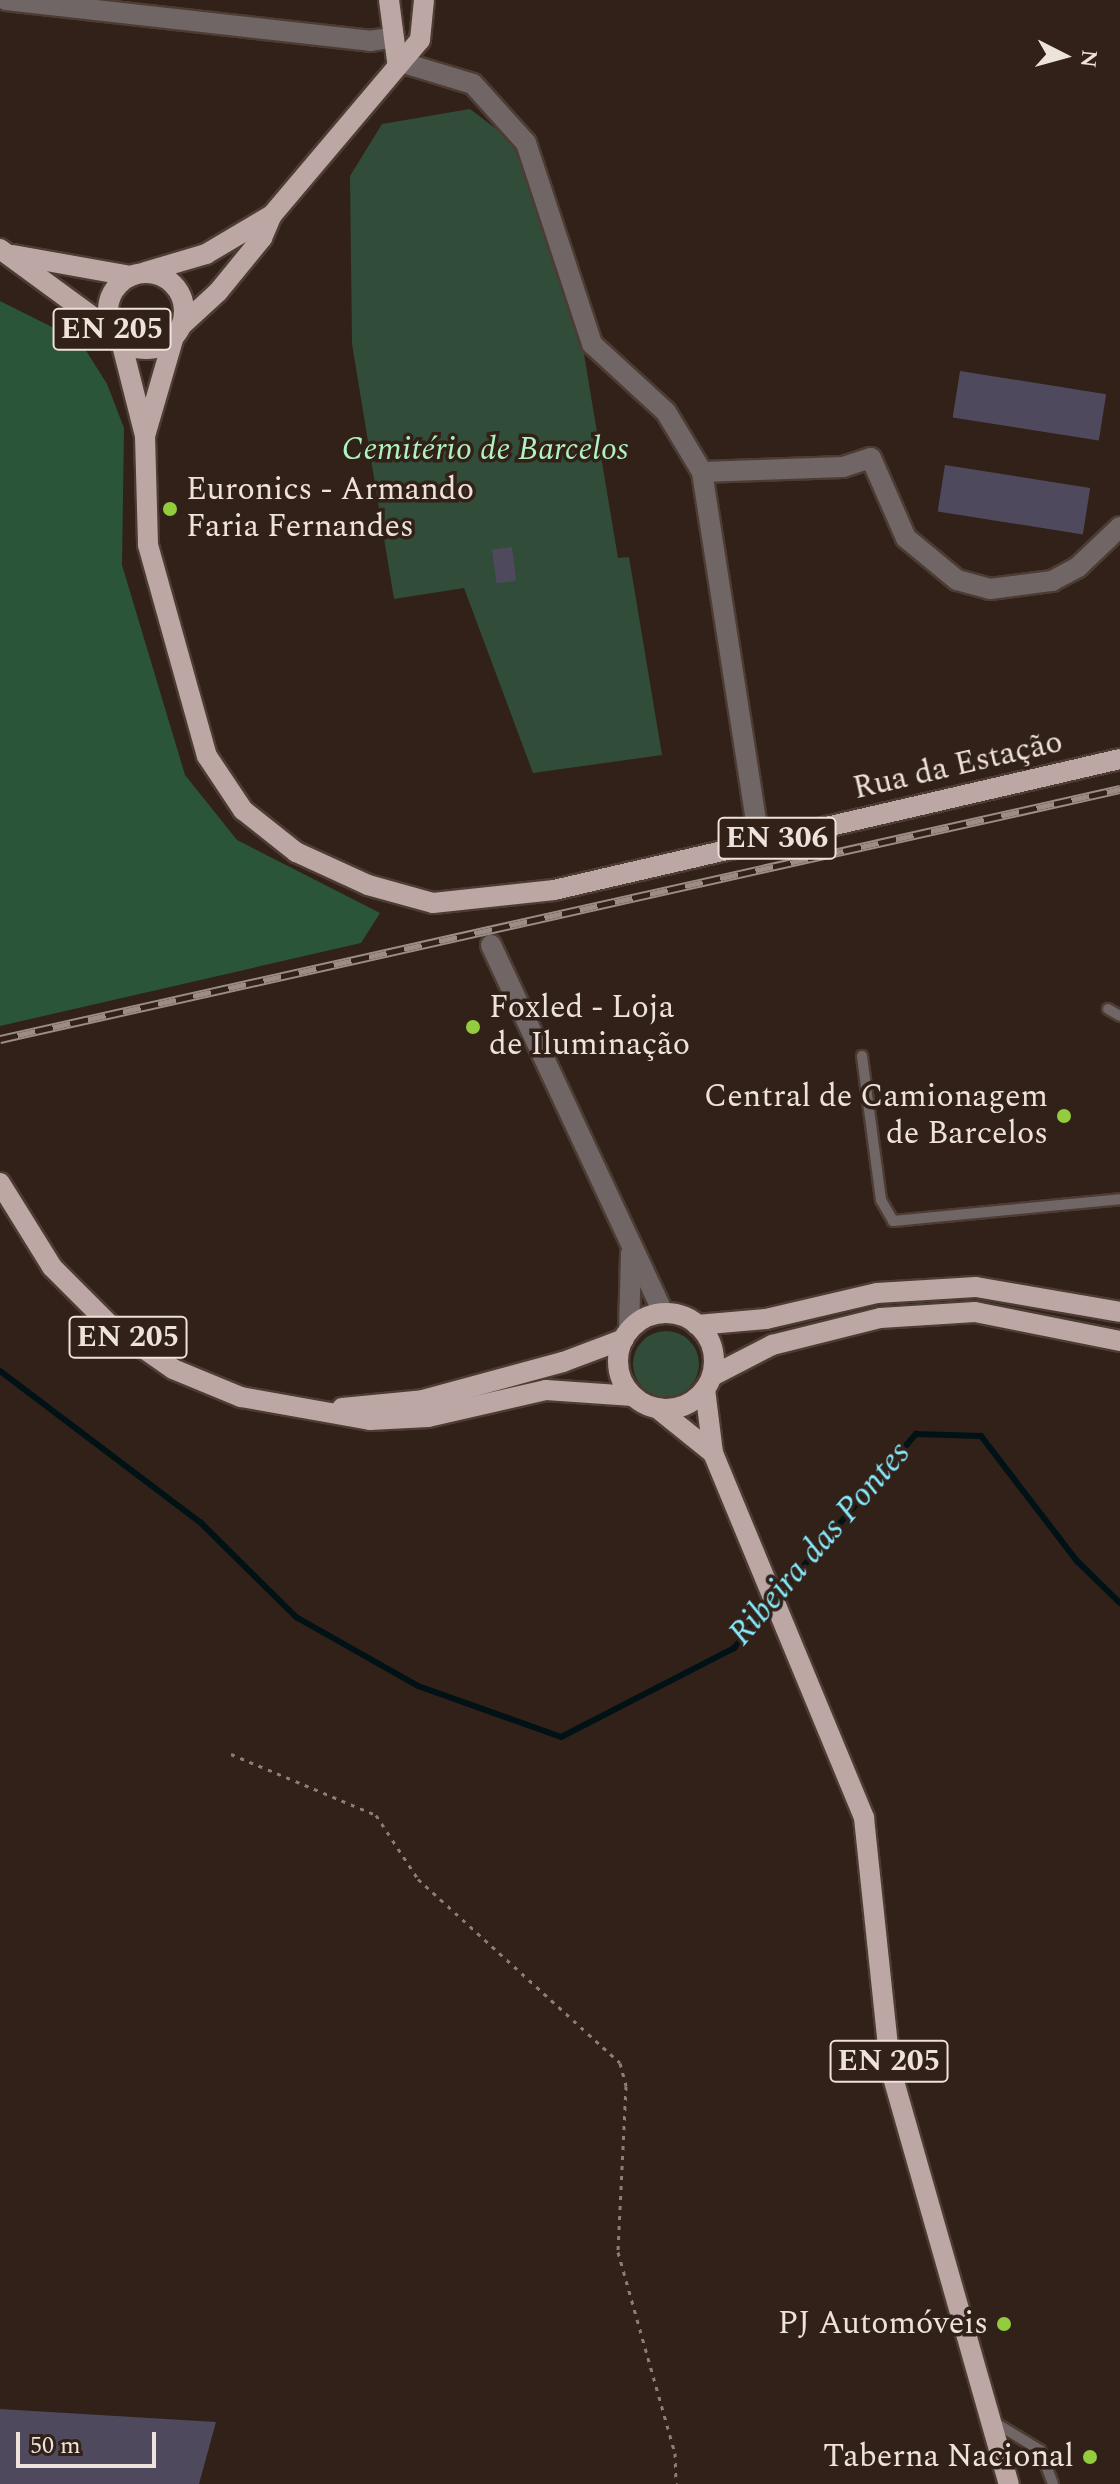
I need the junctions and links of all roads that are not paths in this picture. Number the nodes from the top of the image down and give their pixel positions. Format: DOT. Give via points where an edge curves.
graph roads {
  1 [pos="6,0"];
  2 [pos="389,0"];
  3 [pos="424,0"];
  4 [pos="390,38"];
  5 [pos="397,61"];
  6 [pos="272,215"];
  7 [pos="3,252"];
  8 [pos="137,274"];
  9 [pos="178,331"];
  10 [pos="117,336"];
  11 [pos="145,436"];
  12 [pos="702,472"];
  13 [pos="1120,527"];
  14 [pos="1120,759"];
  15 [pos="759,842"];
  16 [pos="491,945"];
  17 [pos="1108,1009"];
  18 [pos="1120,1016"];
  19 [pos="862,1056"];
  20 [pos="0,1183"];
  21 [pos="1120,1199"];
  22 [pos="631,1253"];
  23 [pos="1120,1312"];
  24 [pos="663,1313"];
  25 [pos="697,1325"];
  26 [pos="627,1335"];
  27 [pos="1120,1341"];
  28 [pos="708,1383"];
  29 [pos="633,1396"];
  30 [pos="657,1408"];
  31 [pos="315,1411"];
  32 [pos="713,1453"];
  33 [pos="992,2421"];
  34 [pos="1009,2484"];
  35 [pos="1053,2484"];
  1 -- 4 [label="street" via="370,41"];
  2 -- 4 [label="main road"];
  3 -- 5 [label="main road, EN 205" via="420,40"];
  4 -- 5 [label="main road"];
  5 -- 6 [label="main road, EN 205"];
  5 -- 12 [label="street" via="473,84 526,143 592,344 666,412"];
  6 -- 8 [label="main road, EN 205" via="206,254"];
  6 -- 9 [label="main road, EN 205" via="254,249"];
  7 -- 8 [label="main road, EN 205"];
  7 -- 10 [label="main road, EN 205"];
  8 -- 9 [label="main road, EN 205" via="164,278 180,293"];
  8 -- 10 [label="main road, EN 205" via="108,305"];
  9 -- 10 [label="main road, EN 205" via="143,350"];
  9 -- 11 [label="main road, EN 306"];
  10 -- 11 [label="main road, EN 306"];
  11 -- 15 [label="main road, Rua da Estação / EN 306" via="148,545 196,726 225,787 243,810 296,852 368,885 433,903 554,890"];
  12 -- 13 [label="street" via="843,467 871,458 906,538 938,568 990,589 1052,581 1078,567"];
  12 -- 15 [label="street"];
  14 -- 15 [label="main road, Rua da Estação / EN 306"];
  16 -- 22 [label="street"];
  17 -- 18 [label="lane"];
  19 -- 21 [label="lane" via="881,1200 893,1221"];
  20 -- 31 [label="main road, EN 205" via="52,1267 110,1325 173,1369 241,1397"];
  22 -- 24 [label="street"];
  22 -- 26 [label="street"];
  23 -- 25 [label="main road" via="976,1287 877,1293 766,1319"];
  24 -- 25 [label="main road"];
  24 -- 26 [label="main road, EN 205"];
  25 -- 28 [label="main road, EN 205" via="712,1348"];
  26 -- 29 [label="main road" via="620,1373"];
  26 -- 31 [label="main road, EN 205" via="423,1400"];
  27 -- 28 [label="main road" via="975,1312 880,1318 772,1345"];
  28 -- 30 [label="main road" via="684,1406"];
  28 -- 32 [label="main road, EN 205"];
  29 -- 30 [label="main road, EN 205"];
  29 -- 31 [label="main road, EN 205" via="546,1390 428,1417 384,1419"];
  30 -- 32 [label="main road, EN 205"];
  32 -- 33 [label="main road, EN 205" via="864,1818 890,2067"];
  33 -- 34 [label="main road, EN 205"];
  33 -- 35 [label="lane" via="1040,2450"];
}
